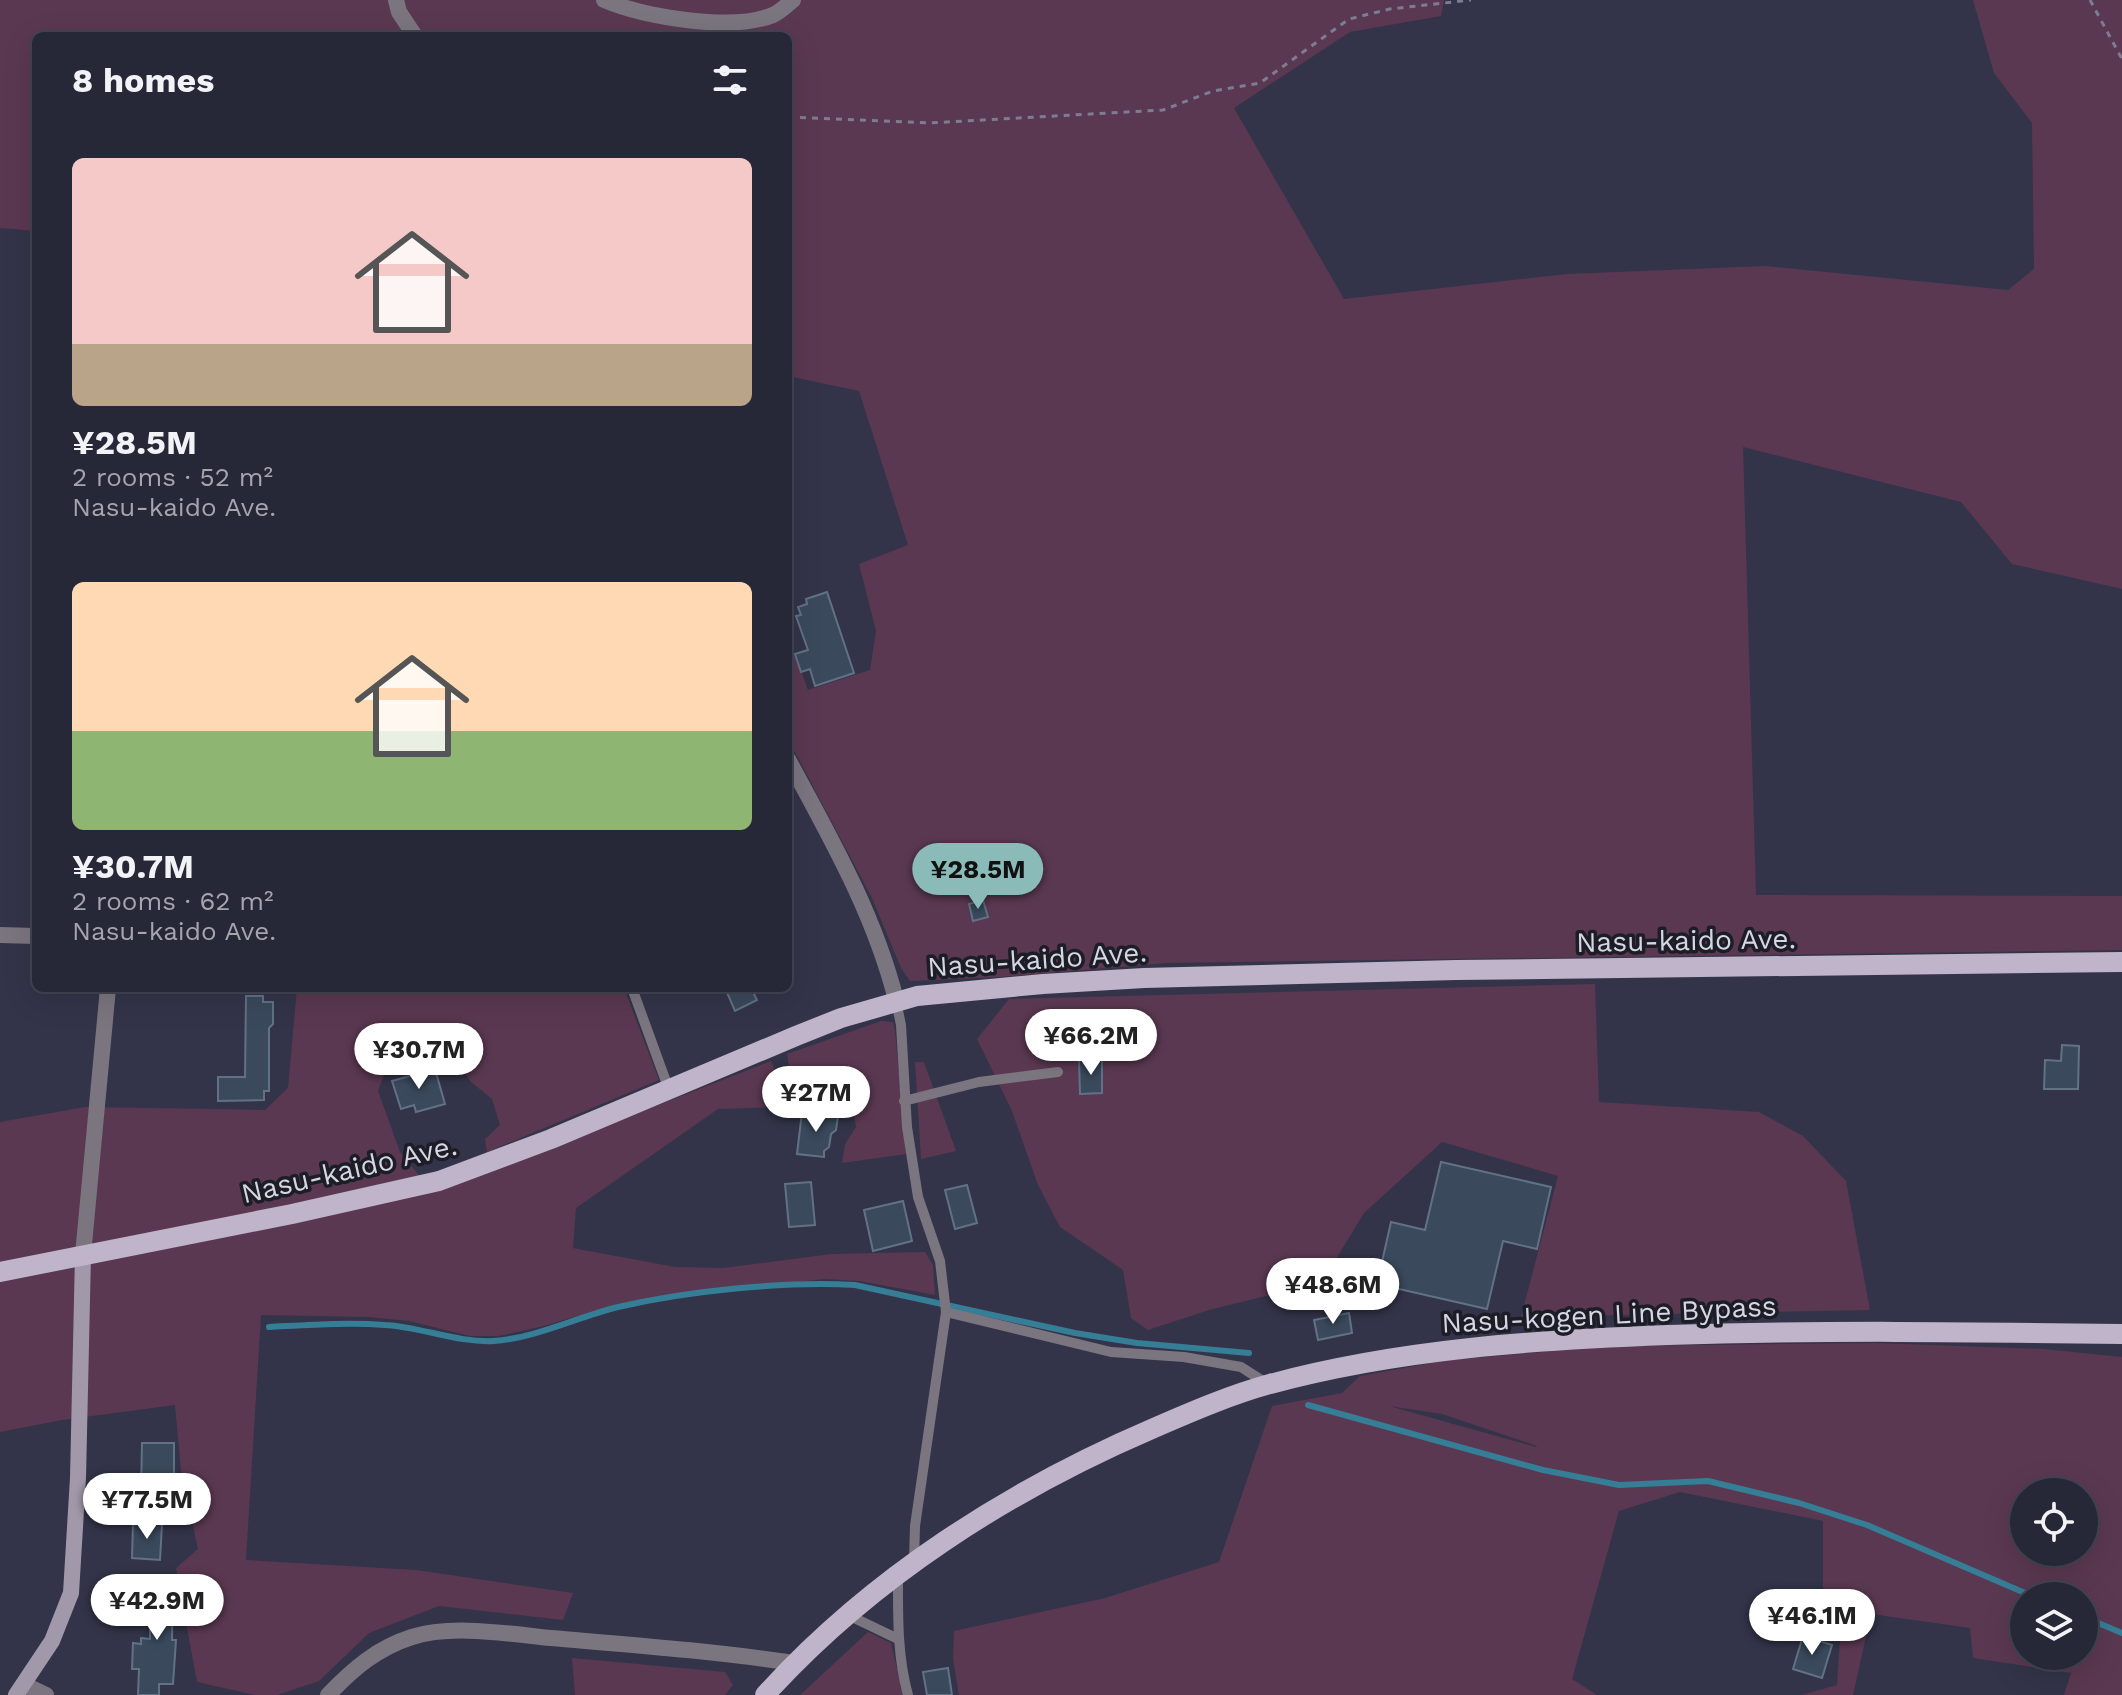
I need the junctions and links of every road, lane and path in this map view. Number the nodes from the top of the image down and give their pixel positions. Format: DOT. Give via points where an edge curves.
graph roads {
  1 [pos="396,0"];
  2 [pos="604,0"];
  3 [pos="793,0"];
  4 [pos="1471,0"];
  5 [pos="2090,0"];
  6 [pos="412,32"];
  7 [pos="2122,59"];
  8 [pos="792,117"];
  9 [pos="792,767"];
  10 [pos="0,935"];
  11 [pos="32,936"];
  12 [pos="2122,962"];
  13 [pos="108,992"];
  14 [pos="633,992"];
  15 [pos="896,1000"];
  16 [pos="1058,1072"];
  17 [pos="668,1087"];
  18 [pos="904,1101"];
  19 [pos="83,1255"];
  20 [pos="0,1272"];
  21 [pos="946,1312"];
  22 [pos="2122,1334"];
  23 [pos="1269,1384"];
  24 [pos="906,1568"];
  25 [pos="846,1614"];
  26 [pos="898,1639"];
  27 [pos="794,1663"];
  28 [pos="20,1690"];
  29 [pos="46,1695"];
  30 [pos="328,1695"];
  31 [pos="765,1695"];
  32 [pos="908,1695"];
  1 -- 6 [label="street"];
  2 -- 3 [label="street" via="680,21 750,21 775,15"];
  4 -- 8 [label="path" via="1349,19 1260,83 1213,91 1163,110 929,123"];
  5 -- 7 [label="path"];
  9 -- 15 [label="street" via="857,889 886,959"];
  10 -- 11 [label="street"];
  12 -- 15 [label="main road, Nasu-kaido Ave." via="1144,978"];
  13 -- 19 [label="street"];
  14 -- 17 [label="lane"];
  15 -- 17 [label="main road, Nasu-kaido Ave."];
  15 -- 18 [label="lane"];
  16 -- 18 [label="lane" via="979,1082"];
  17 -- 19 [label="main road, Nasu-kaido Ave." via="439,1181"];
  18 -- 21 [label="lane" via="918,1197 940,1261"];
  19 -- 20 [label="main road, Nasu-kaido Ave."];
  19 -- 28 [label="street" via="71,1593 52,1641"];
  21 -- 23 [label="lane" via="1111,1352 1241,1367"];
  21 -- 24 [label="lane"];
  22 -- 23 [label="main road, Nasu-kogen Line Bypass" via="1759,1332 1619,1337 1419,1353"];
  23 -- 24 [label="main road, Nasu-kogen Line Bypass" via="1097,1452"];
  24 -- 25 [label="main road, Nasu-kogen Line Bypass"];
  24 -- 26 [label="lane"];
  25 -- 26 [label="lane"];
  25 -- 27 [label="main road, Nasu-kogen Line Bypass"];
  26 -- 32 [label="lane"];
  27 -- 30 [label="street" via="722,1652 451,1632 415,1635 382,1648"];
  27 -- 31 [label="main road, Nasu-kogen Line Bypass"];
  28 -- 29 [label="street"];
}
